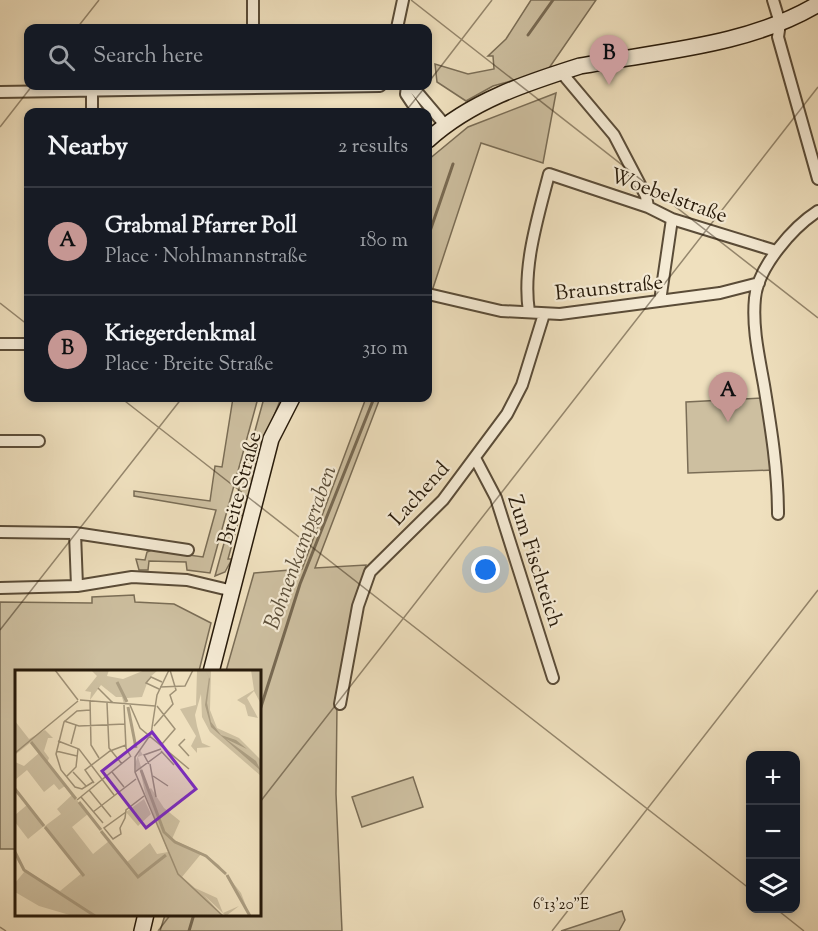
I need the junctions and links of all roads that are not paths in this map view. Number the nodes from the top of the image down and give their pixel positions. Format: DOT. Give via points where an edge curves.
graph roads {
  1 [pos="253,0"];
  2 [pos="403,0"];
  3 [pos="773,0"];
  4 [pos="818,4"];
  5 [pos="780,23"];
  6 [pos="253,24"];
  7 [pos="398,24"];
  8 [pos="561,72"];
  9 [pos="92,90"];
  10 [pos="406,90"];
  11 [pos="414,90"];
  12 [pos="0,92"];
  13 [pos="92,108"];
  14 [pos="415,108"];
  15 [pos="422,108"];
  16 [pos="433,132"];
  17 [pos="818,179"];
  18 [pos="648,207"];
  19 [pos="818,211"];
  20 [pos="672,219"];
  21 [pos="776,251"];
  22 [pos="759,283"];
  23 [pos="432,295"];
  24 [pos="660,301"];
  25 [pos="529,312"];
  26 [pos="544,314"];
  27 [pos="0,344"];
  28 [pos="24,344"];
  29 [pos="290,402"];
  30 [pos="0,441"];
  31 [pos="39,441"];
  32 [pos="475,458"];
  33 [pos="778,514"];
  34 [pos="0,532"];
  35 [pos="75,533"];
  36 [pos="188,550"];
  37 [pos="77,586"];
  38 [pos="0,588"];
  39 [pos="232,591"];
  40 [pos="212,670"];
  41 [pos="553,678"];
  42 [pos="340,704"];
  43 [pos="146,916"];
  44 [pos="142,931"];
  1 -- 6 [label="street"];
  2 -- 7 [label="street"];
  3 -- 5 [label="street"];
  4 -- 5 [label="main road"];
  5 -- 8 [label="main road" via="727,40"];
  5 -- 17 [label="street" via="778,36"];
  8 -- 16 [label="main road" via="485,100"];
  8 -- 18 [label="street" via="614,135"];
  9 -- 12 [label="street"];
  9 -- 13 [label="street"];
  10 -- 14 [label="street"];
  11 -- 15 [label="street"];
  18 -- 20 [label="street, Woebelstraße"];
  18 -- 25 [label="street, Woebelstraße" via="549,174 530,258"];
  19 -- 21 [label="street" via="804,219"];
  20 -- 21 [label="street, Woebelstraße"];
  20 -- 24 [label="street"];
  21 -- 22 [label="street"];
  22 -- 24 [label="street, Braunstraße"];
  22 -- 33 [label="street" via="754,317 778,468"];
  23 -- 25 [label="street, Braunstraße" via="501,311"];
  24 -- 26 [label="street, Braunstraße"];
  25 -- 26 [label="street, Braunstraße"];
  26 -- 32 [label="street, Lachend" via="522,385 507,414"];
  27 -- 28 [label="street"];
  29 -- 39 [label="main road, Breite Straße" via="271,439"];
  30 -- 31 [label="street"];
  32 -- 41 [label="street, Zum Fischteich" via="499,509"];
  32 -- 42 [label="street, Lachend" via="443,500 370,572 358,606"];
  34 -- 35 [label="street"];
  35 -- 36 [label="street"];
  35 -- 37 [label="street"];
  37 -- 38 [label="street"];
  37 -- 39 [label="street" via="132,577 187,580"];
  39 -- 40 [label="main road, Breite Straße"];
  43 -- 44 [label="main road"];
}
